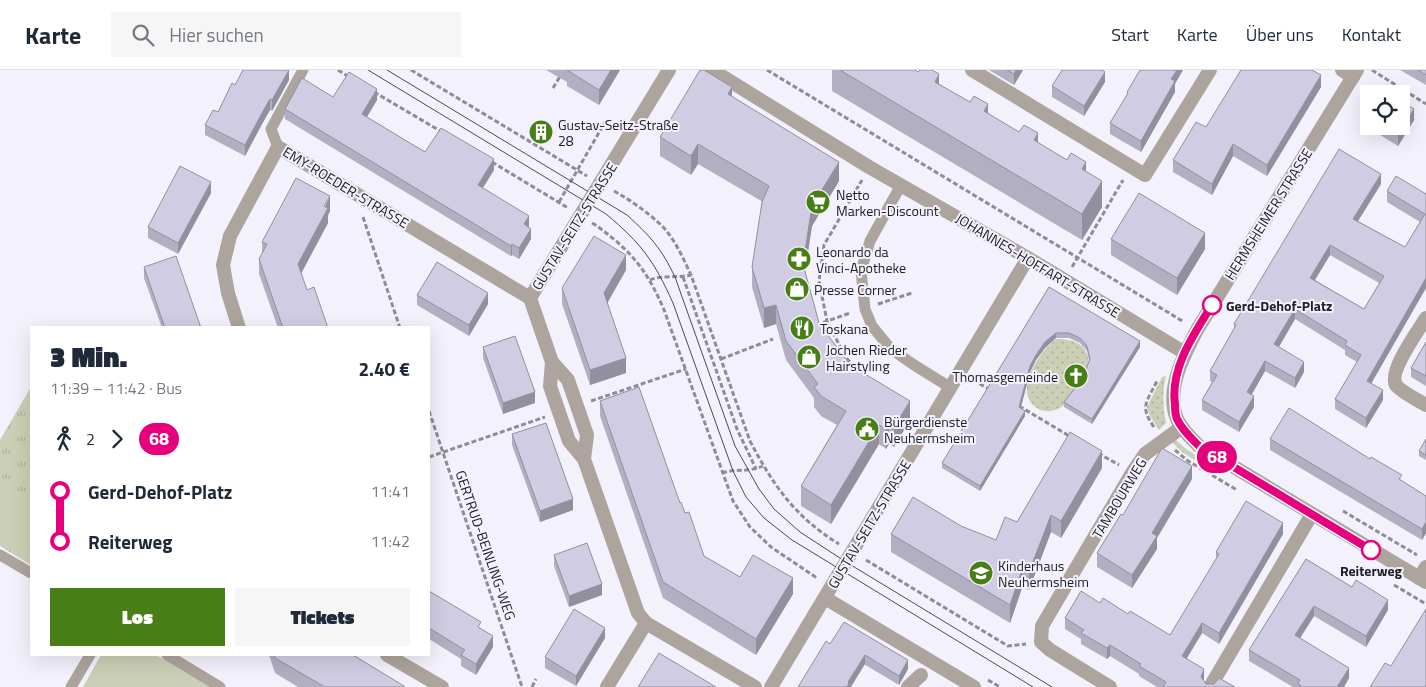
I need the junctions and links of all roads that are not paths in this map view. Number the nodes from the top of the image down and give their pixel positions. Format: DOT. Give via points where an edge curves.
graph roads {
  1 [pos="303,70"];
  2 [pos="669,70"];
  3 [pos="712,70"];
  4 [pos="972,70"];
  5 [pos="1210,70"];
  6 [pos="1351,72"];
  7 [pos="278,147"];
  8 [pos="901,185"];
  9 [pos="1028,258"];
  10 [pos="530,298"];
  11 [pos="1426,318"];
  12 [pos="238,326"];
  13 [pos="1185,353"];
  14 [pos="552,362"];
  15 [pos="951,388"];
  16 [pos="1426,405"];
  17 [pos="1182,427"];
  18 [pos="584,459"];
  19 [pos="1312,514"];
  20 [pos="0,555"];
  21 [pos="30,572"];
  22 [pos="1424,576"];
  23 [pos="828,592"];
  24 [pos="646,623"];
  25 [pos="89,656"];
  26 [pos="169,656"];
  27 [pos="389,656"];
  28 [pos="930,660"];
  29 [pos="921,675"];
  30 [pos="71,687"];
  31 [pos="220,687"];
  32 [pos="442,687"];
  33 [pos="607,687"];
  34 [pos="755,687"];
  35 [pos="771,687"];
  36 [pos="908,687"];
  37 [pos="974,687"];
  38 [pos="1110,687"];
  39 [pos="1210,687"];
  1 -- 7 [label="lane" via="271,129"];
  2 -- 10 [label="street, GUSTAV-SEITZ-STRASSE"];
  3 -- 8 [label="street, JOHANNES-HOFFART-STRASSE"];
  4 -- 5 [label="street" via="1145,175"];
  6 -- 13 [label="street, HERMSHEIMER STRASSE"];
  7 -- 10 [label="street, EMY-ROEDER-STRASSE"];
  7 -- 12 [label="street, EMY-ROEDER-STRASSE" via="230,236 223,265"];
  8 -- 9 [label="street, JOHANNES-HOFFART-STRASSE"];
  8 -- 15 [label="lane" via="870,241 863,264 864,309 872,326 890,348"];
  9 -- 13 [label="street, JOHANNES-HOFFART-STRASSE"];
  9 -- 15 [label="street, GUSTAV-SEITZ-STRASSE"];
  10 -- 14 [label="street, GUSTAV-SEITZ-STRASSE"];
  11 -- 16 [label="street" via="1396,368 1394,378 1398,387"];
  13 -- 17 [label="street, HERMSHEIMER STRASSE" via="1178,369 1174,394 1176,417"];
  14 -- 18 [label="street, GUSTAV-SEITZ-STRASSE" via="550,386 568,441"];
  14 -- 18 [label="street, GUSTAV-SEITZ-STRASSE" via="568,380 587,435"];
  15 -- 23 [label="street, GUSTAV-SEITZ-STRASSE"];
  17 -- 19 [label="street, HERMSHEIMER STRASSE" via="1199,446"];
  17 -- 38 [label="street, TAMBOURWEG" via="1145,454 1042,626 1041,642"];
  18 -- 24 [label="street, GUSTAV-SEITZ-STRASSE" via="638,612"];
  19 -- 22 [label="street, HERMSHEIMER STRASSE"];
  19 -- 39 [label="street"];
  20 -- 21 [label="lane"];
  23 -- 28 [label="street"];
  23 -- 35 [label="street, GUSTAV-SEITZ-STRASSE"];
  24 -- 33 [label="street"];
  24 -- 34 [label="street"];
  25 -- 30 [label="lane"];
  26 -- 31 [label="lane"];
  27 -- 32 [label="street"];
  28 -- 29 [label="lane"];
  28 -- 37 [label="street"];
  29 -- 36 [label="street"];
}
